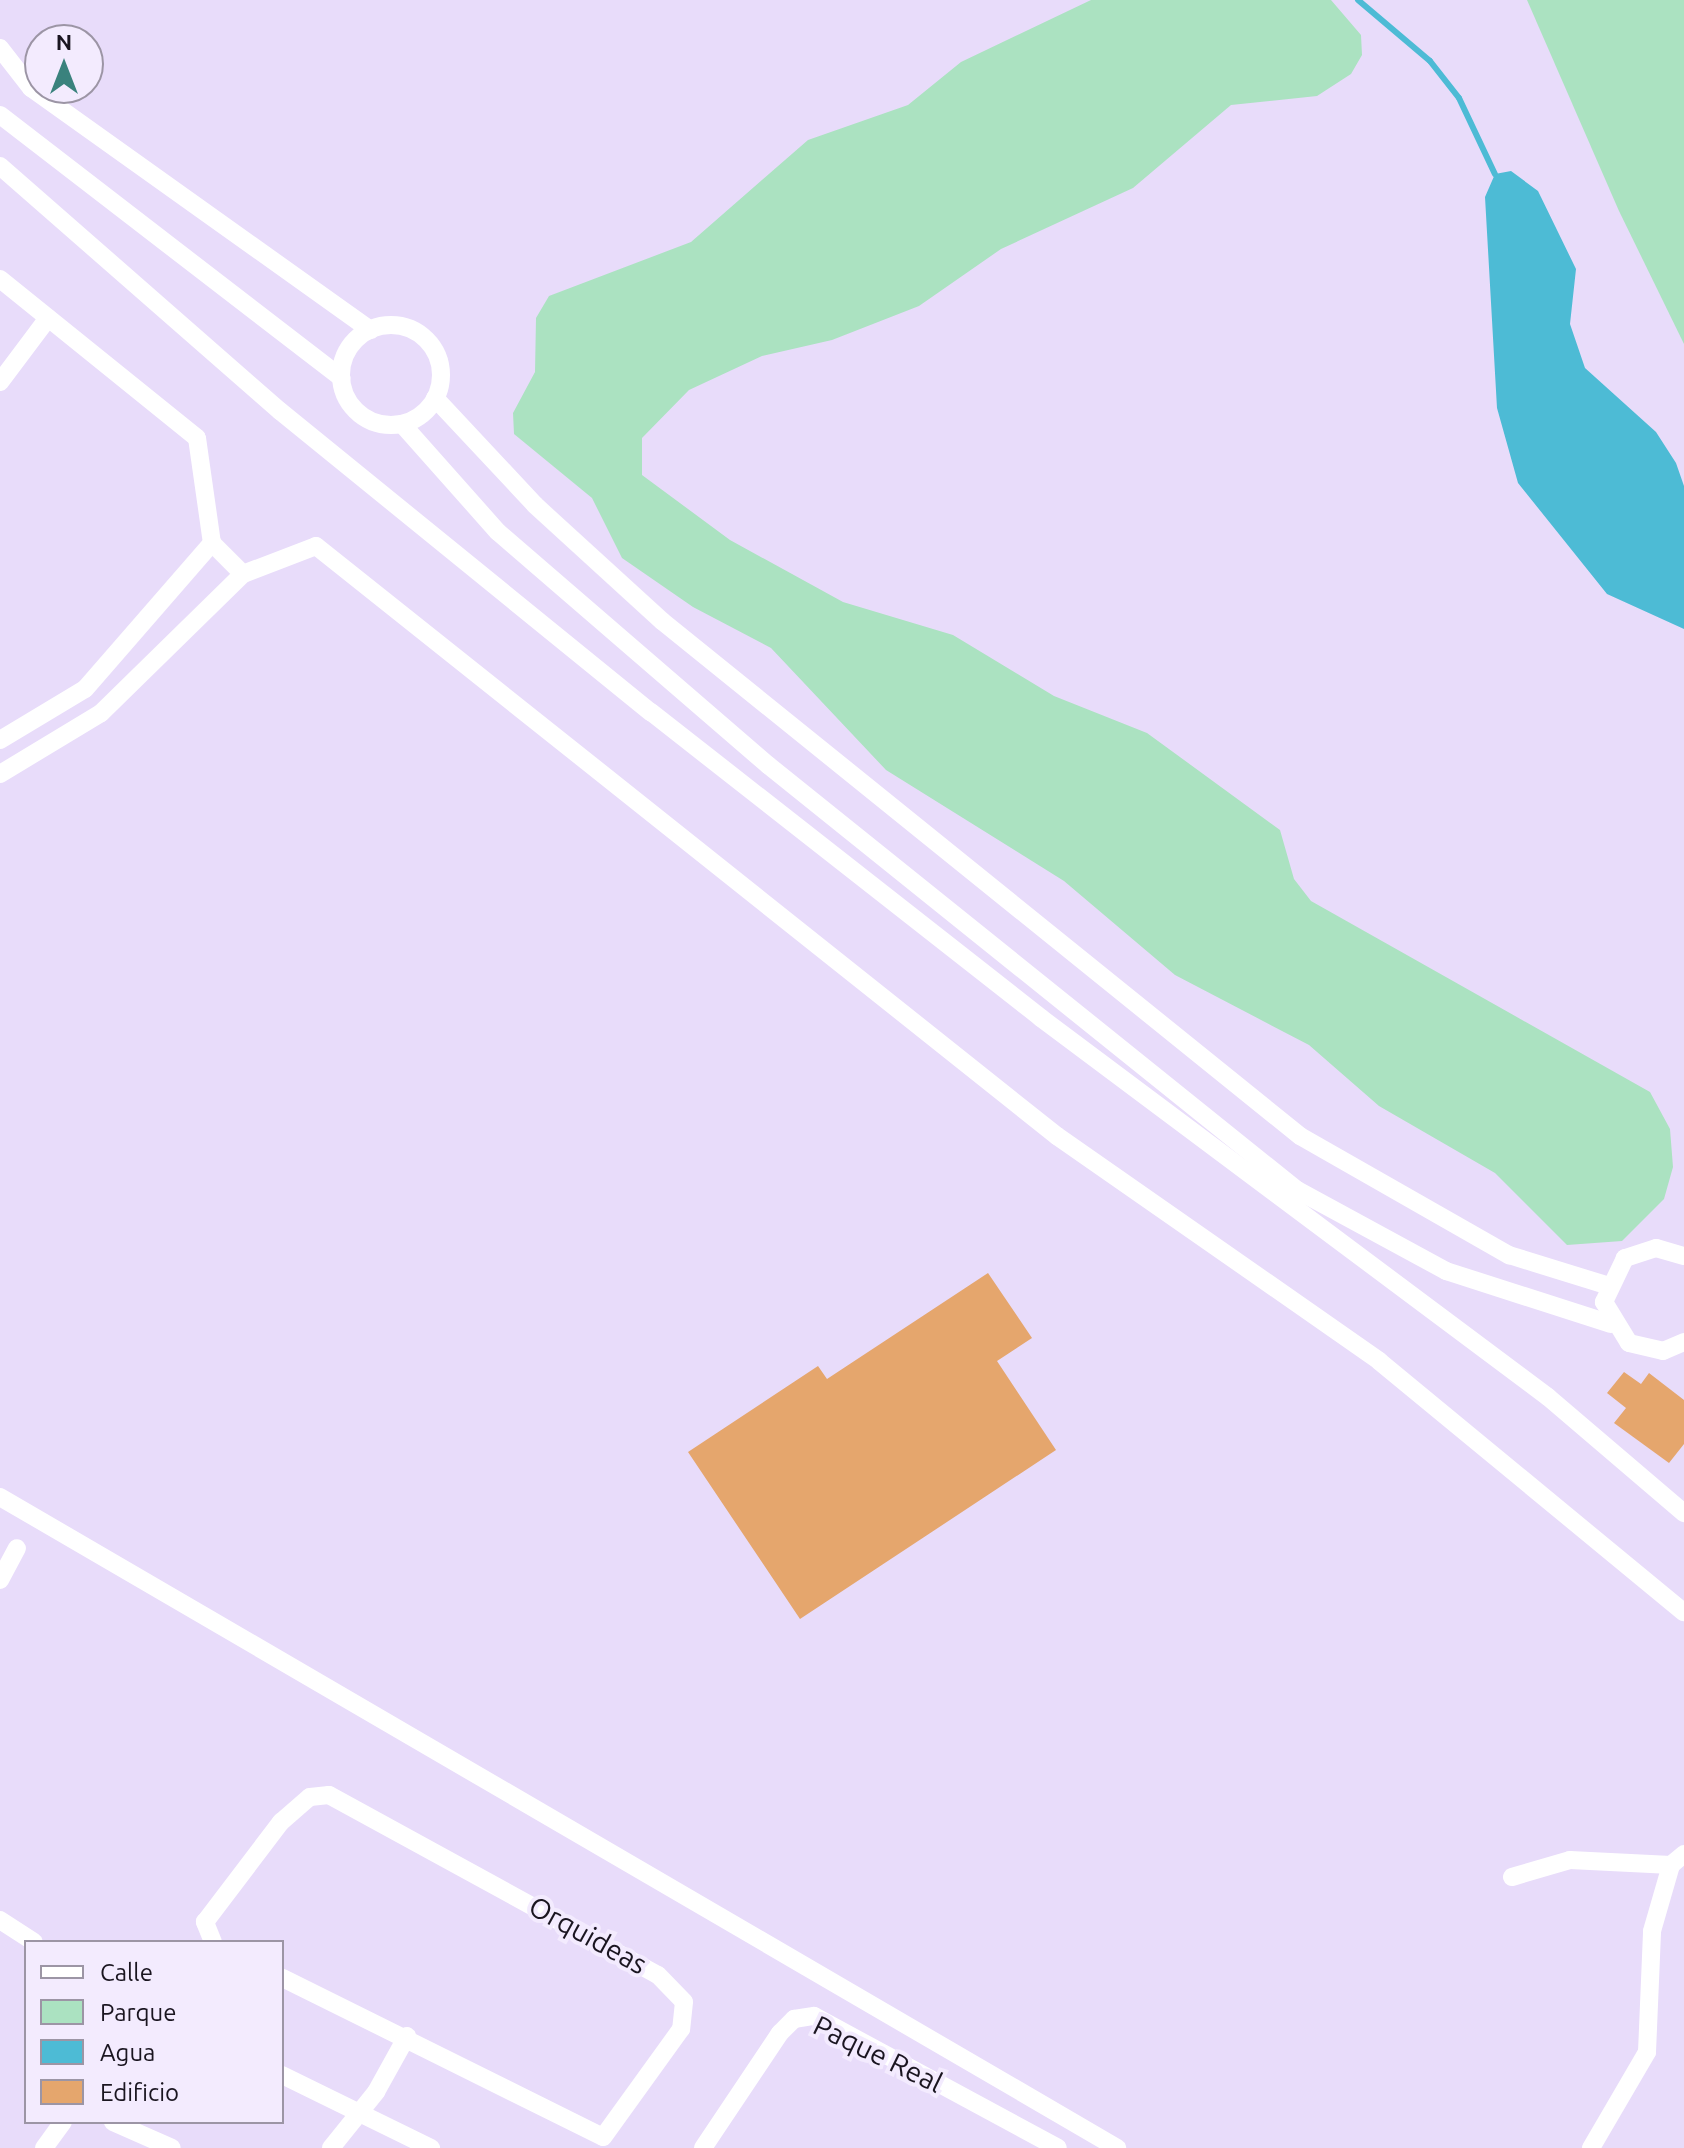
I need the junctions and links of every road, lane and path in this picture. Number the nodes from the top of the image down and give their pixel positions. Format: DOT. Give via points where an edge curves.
graph roads {
  1 [pos="0,48"];
  2 [pos="0,115"];
  3 [pos="0,166"];
  4 [pos="0,279"];
  5 [pos="48,318"];
  6 [pos="370,330"];
  7 [pos="341,378"];
  8 [pos="0,382"];
  9 [pos="435,398"];
  10 [pos="402,424"];
  11 [pos="212,543"];
  12 [pos="243,574"];
  13 [pos="0,740"];
  14 [pos="0,774"];
  15 [pos="1680,1247"];
  16 [pos="1606,1285"];
  17 [pos="1611,1324"];
  18 [pos="1683,1346"];
  19 [pos="0,1497"];
  20 [pos="1684,1513"];
  21 [pos="17,1548"];
  22 [pos="0,1580"];
  23 [pos="1684,1612"];
  24 [pos="1678,1859"];
  25 [pos="1512,1877"];
  26 [pos="0,1920"];
  27 [pos="31,1940"];
  28 [pos="212,1940"];
  29 [pos="284,1979"];
  30 [pos="404,2034"];
  31 [pos="284,2076"];
  32 [pos="366,2105"];
  33 [pos="62,2124"];
  34 [pos="118,2124"];
  35 [pos="44,2148"];
  36 [pos="172,2148"];
  37 [pos="331,2148"];
  38 [pos="431,2148"];
  39 [pos="703,2148"];
  40 [pos="1058,2148"];
  41 [pos="1117,2148"];
  42 [pos="1591,2148"];
  1 -- 6 [label="street" via="31,88"];
  2 -- 7 [label="street"];
  3 -- 20 [label="street" via="280,411 651,712 1041,1018 1548,1397"];
  4 -- 5 [label="street"];
  5 -- 8 [label="street"];
  5 -- 11 [label="street" via="197,438"];
  6 -- 7 [label="street" via="348,349"];
  6 -- 9 [label="street" via="400,326 428,340 441,368"];
  7 -- 10 [label="street" via="354,409 368,420"];
  9 -- 10 [label="street"];
  9 -- 16 [label="street" via="535,505 662,621 1300,1136 1509,1255"];
  10 -- 17 [label="street" via="498,532 768,765 1297,1190 1446,1271"];
  11 -- 12 [label="street"];
  11 -- 13 [label="street" via="85,689"];
  12 -- 14 [label="street" via="101,713"];
  12 -- 23 [label="street" via="316,546 1057,1136 1379,1361"];
  15 -- 16 [label="street" via="1639,1250"];
  16 -- 17 [label="street"];
  17 -- 18 [label="street" via="1646,1350"];
  19 -- 41 [label="street"];
  21 -- 22 [label="street"];
  24 -- 25 [label="street" via="1570,1860"];
  24 -- 42 [label="street" via="1652,1931 1647,2052"];
  26 -- 27 [label="street"];
  28 -- 30 [label="street, Orquideas" via="205,1922 281,1822 310,1797 329,1795 658,1975 684,2002 681,2029 603,2137"];
  29 -- 30 [label="street, Orquideas"];
  30 -- 32 [label="street"];
  31 -- 32 [label="street"];
  32 -- 37 [label="street"];
  32 -- 38 [label="street"];
  33 -- 35 [label="street"];
  34 -- 36 [label="street"];
  39 -- 40 [label="street, Paque Real" via="780,2033 794,2019 814,2016"];
}
